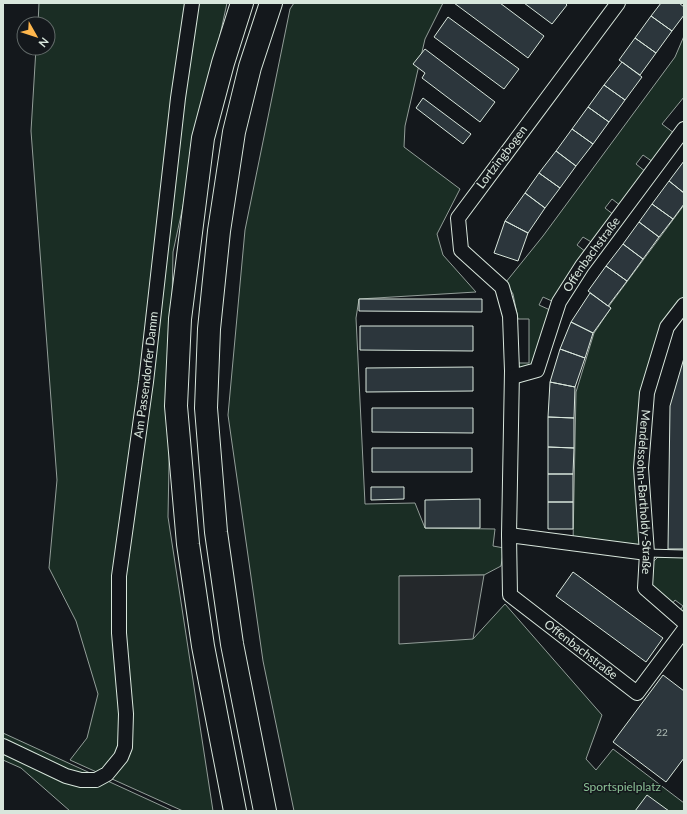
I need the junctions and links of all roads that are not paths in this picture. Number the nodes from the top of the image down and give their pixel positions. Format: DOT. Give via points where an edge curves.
graph roads {
  1 [pos="192,3"];
  2 [pos="242,3"];
  3 [pos="271,3"];
  4 [pos="618,3"];
  5 [pos="684,129"];
  6 [pos="684,304"];
  7 [pos="510,316"];
  8 [pos="512,377"];
  9 [pos="509,535"];
  10 [pos="647,553"];
  11 [pos="684,554"];
  12 [pos="684,622"];
  13 [pos="684,630"];
  14 [pos="3,746"];
  15 [pos="235,811"];
  16 [pos="265,811"];
  1 -- 14 [label="street, Am Passendorfer Damm" via="178,98 146,382 119,576 119,633 126,714 125,748 107,774 96,780 81,780 66,776"];
  2 -- 15 [label="highway" via="203,138 180,319 176,406 188,544 203,646"];
  3 -- 16 [label="highway" via="250,67 234,132 208,329 206,408 216,532 230,629"];
  4 -- 7 [label="street, Lortzingbogen" via="458,218 461,250 502,288"];
  5 -- 8 [label="street, Offenbachstraße" via="582,266 559,302 537,370"];
  6 -- 10 [label="street, Mendelssohn-Bartholdy-Straße" via="667,327 647,393 641,468"];
  7 -- 8 [label="street, Offenbachstraße"];
  8 -- 9 [label="street, Offenbachstraße"];
  9 -- 10 [label="street"];
  9 -- 13 [label="street, Offenbachstraße" via="510,595 636,693"];
  10 -- 11 [label="lane"];
  10 -- 12 [label="street, Mendelssohn-Bartholdy-Straße" via="645,588"];
}
